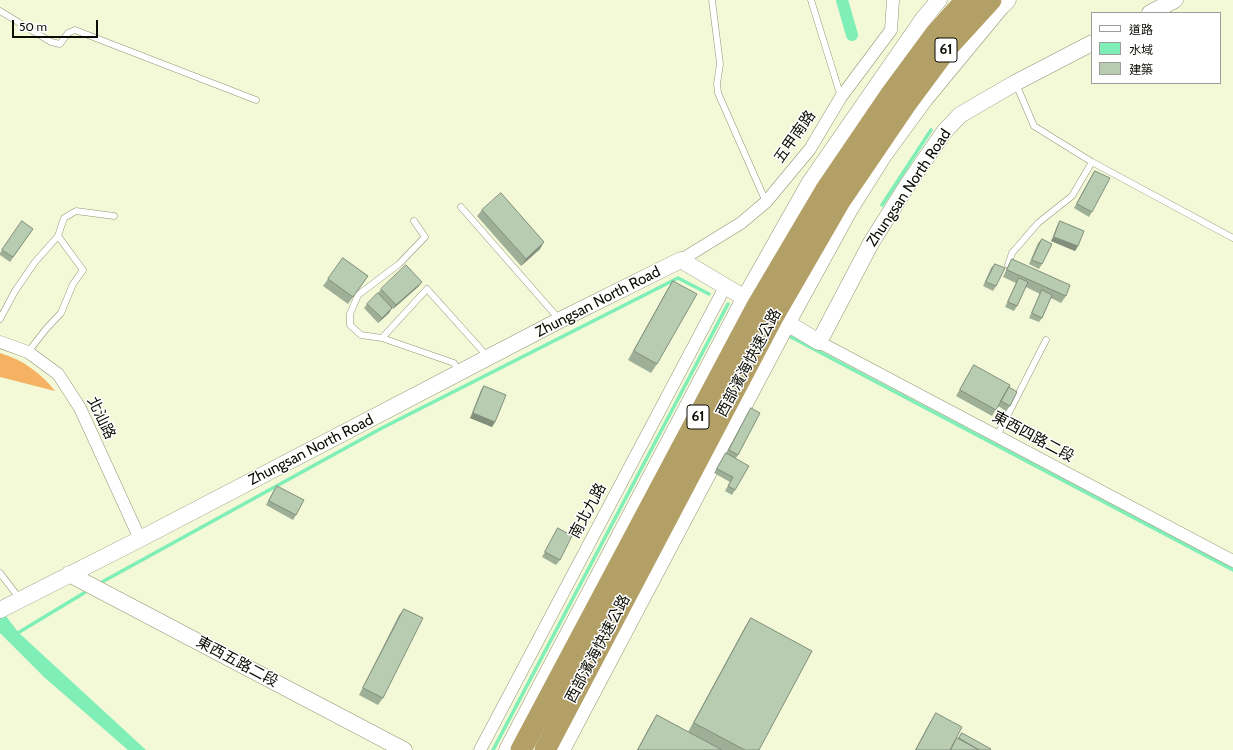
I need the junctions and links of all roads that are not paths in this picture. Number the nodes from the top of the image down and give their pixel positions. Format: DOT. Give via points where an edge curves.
graph roads {
  1 [pos="712,0"];
  2 [pos="811,0"];
  3 [pos="893,0"];
  4 [pos="939,0"];
  5 [pos="966,0"];
  6 [pos="991,0"];
  7 [pos="1008,0"];
  8 [pos="1175,0"];
  9 [pos="0,11"];
  10 [pos="1152,12"];
  11 [pos="1091,44"];
  12 [pos="1015,83"];
  13 [pos="841,97"];
  14 [pos="899,99"];
  15 [pos="256,100"];
  16 [pos="1092,162"];
  17 [pos="766,202"];
  18 [pos="461,207"];
  19 [pos="114,216"];
  20 [pos="414,221"];
  21 [pos="58,236"];
  22 [pos="1233,238"];
  23 [pos="681,260"];
  24 [pos="1008,264"];
  25 [pos="725,287"];
  26 [pos="744,299"];
  27 [pos="0,319"];
  28 [pos="560,320"];
  29 [pos="787,324"];
  30 [pos="382,338"];
  31 [pos="1046,340"];
  32 [pos="0,342"];
  33 [pos="818,342"];
  34 [pos="28,352"];
  35 [pos="488,358"];
  36 [pos="460,373"];
  37 [pos="997,436"];
  38 [pos="140,539"];
  39 [pos="1233,561"];
  40 [pos="0,573"];
  41 [pos="69,574"];
  42 [pos="20,599"];
  43 [pos="1,609"];
  44 [pos="404,750"];
  45 [pos="480,750"];
  46 [pos="507,750"];
  47 [pos="521,750"];
  48 [pos="545,750"];
  49 [pos="562,750"];
  1 -- 17 [label="lane" via="720,64 718,93"];
  2 -- 13 [label="lane"];
  3 -- 13 [label="street, 五甲南路" via="891,30"];
  4 -- 26 [label="street" via="923,18 810,182"];
  5 -- 14 [label="highway, 西部濱海快速公路 / 61" via="936,33"];
  6 -- 14 [label="highway, 西部濱海快速公路 / 61"];
  7 -- 29 [label="street" via="925,100 884,155 850,209"];
  8 -- 10 [label="street"];
  9 -- 15 [label="lane" via="51,42 60,44 68,33 75,30"];
  11 -- 12 [label="street, Zhungsan North Road"];
  12 -- 16 [label="lane" via="1034,126"];
  12 -- 33 [label="street, Zhungsan North Road" via="960,115 944,132 871,243"];
  13 -- 17 [label="street, 五甲南路" via="810,149"];
  14 -- 47 [label="highway, 西部濱海快速公路 / 61, bridge" via="825,191 757,306"];
  14 -- 48 [label="highway, 西部濱海快速公路 / 61, bridge" via="773,317"];
  16 -- 22 [label="lane"];
  16 -- 24 [label="lane" via="1072,196 1038,223 1012,253"];
  17 -- 23 [label="street, 五甲南路" via="741,223"];
  18 -- 28 [label="lane"];
  19 -- 21 [label="lane" via="76,210 64,218"];
  20 -- 30 [label="lane" via="425,237 399,264 358,295 350,314 350,325 361,335"];
  21 -- 27 [label="lane" via="35,262"];
  21 -- 34 [label="lane" via="83,270 73,284 61,314"];
  23 -- 25 [label="street"];
  23 -- 28 [label="street, Zhungsan North Road"];
  25 -- 26 [label="street"];
  25 -- 45 [label="street, 南北九路"];
  26 -- 29 [label="street"];
  26 -- 46 [label="street"];
  28 -- 35 [label="street, Zhungsan North Road"];
  29 -- 33 [label="street"];
  29 -- 49 [label="street"];
  30 -- 35 [label="lane" via="427,289"];
  30 -- 36 [label="lane" via="454,363"];
  31 -- 37 [label="lane"];
  32 -- 34 [label="street, 北汕路"];
  33 -- 37 [label="street, 東西四路二段"];
  34 -- 38 [label="street, 北汕路" via="58,374 80,408"];
  35 -- 36 [label="street, Zhungsan North Road"];
  36 -- 38 [label="street, Zhungsan North Road"];
  37 -- 39 [label="street, 東西四路二段"];
  38 -- 41 [label="street, Zhungsan North Road"];
  40 -- 42 [label="lane"];
  41 -- 42 [label="street, Zhungsan North Road"];
  41 -- 44 [label="street, 東西五路二段"];
  42 -- 43 [label="street, Zhungsan North Road"];
}
